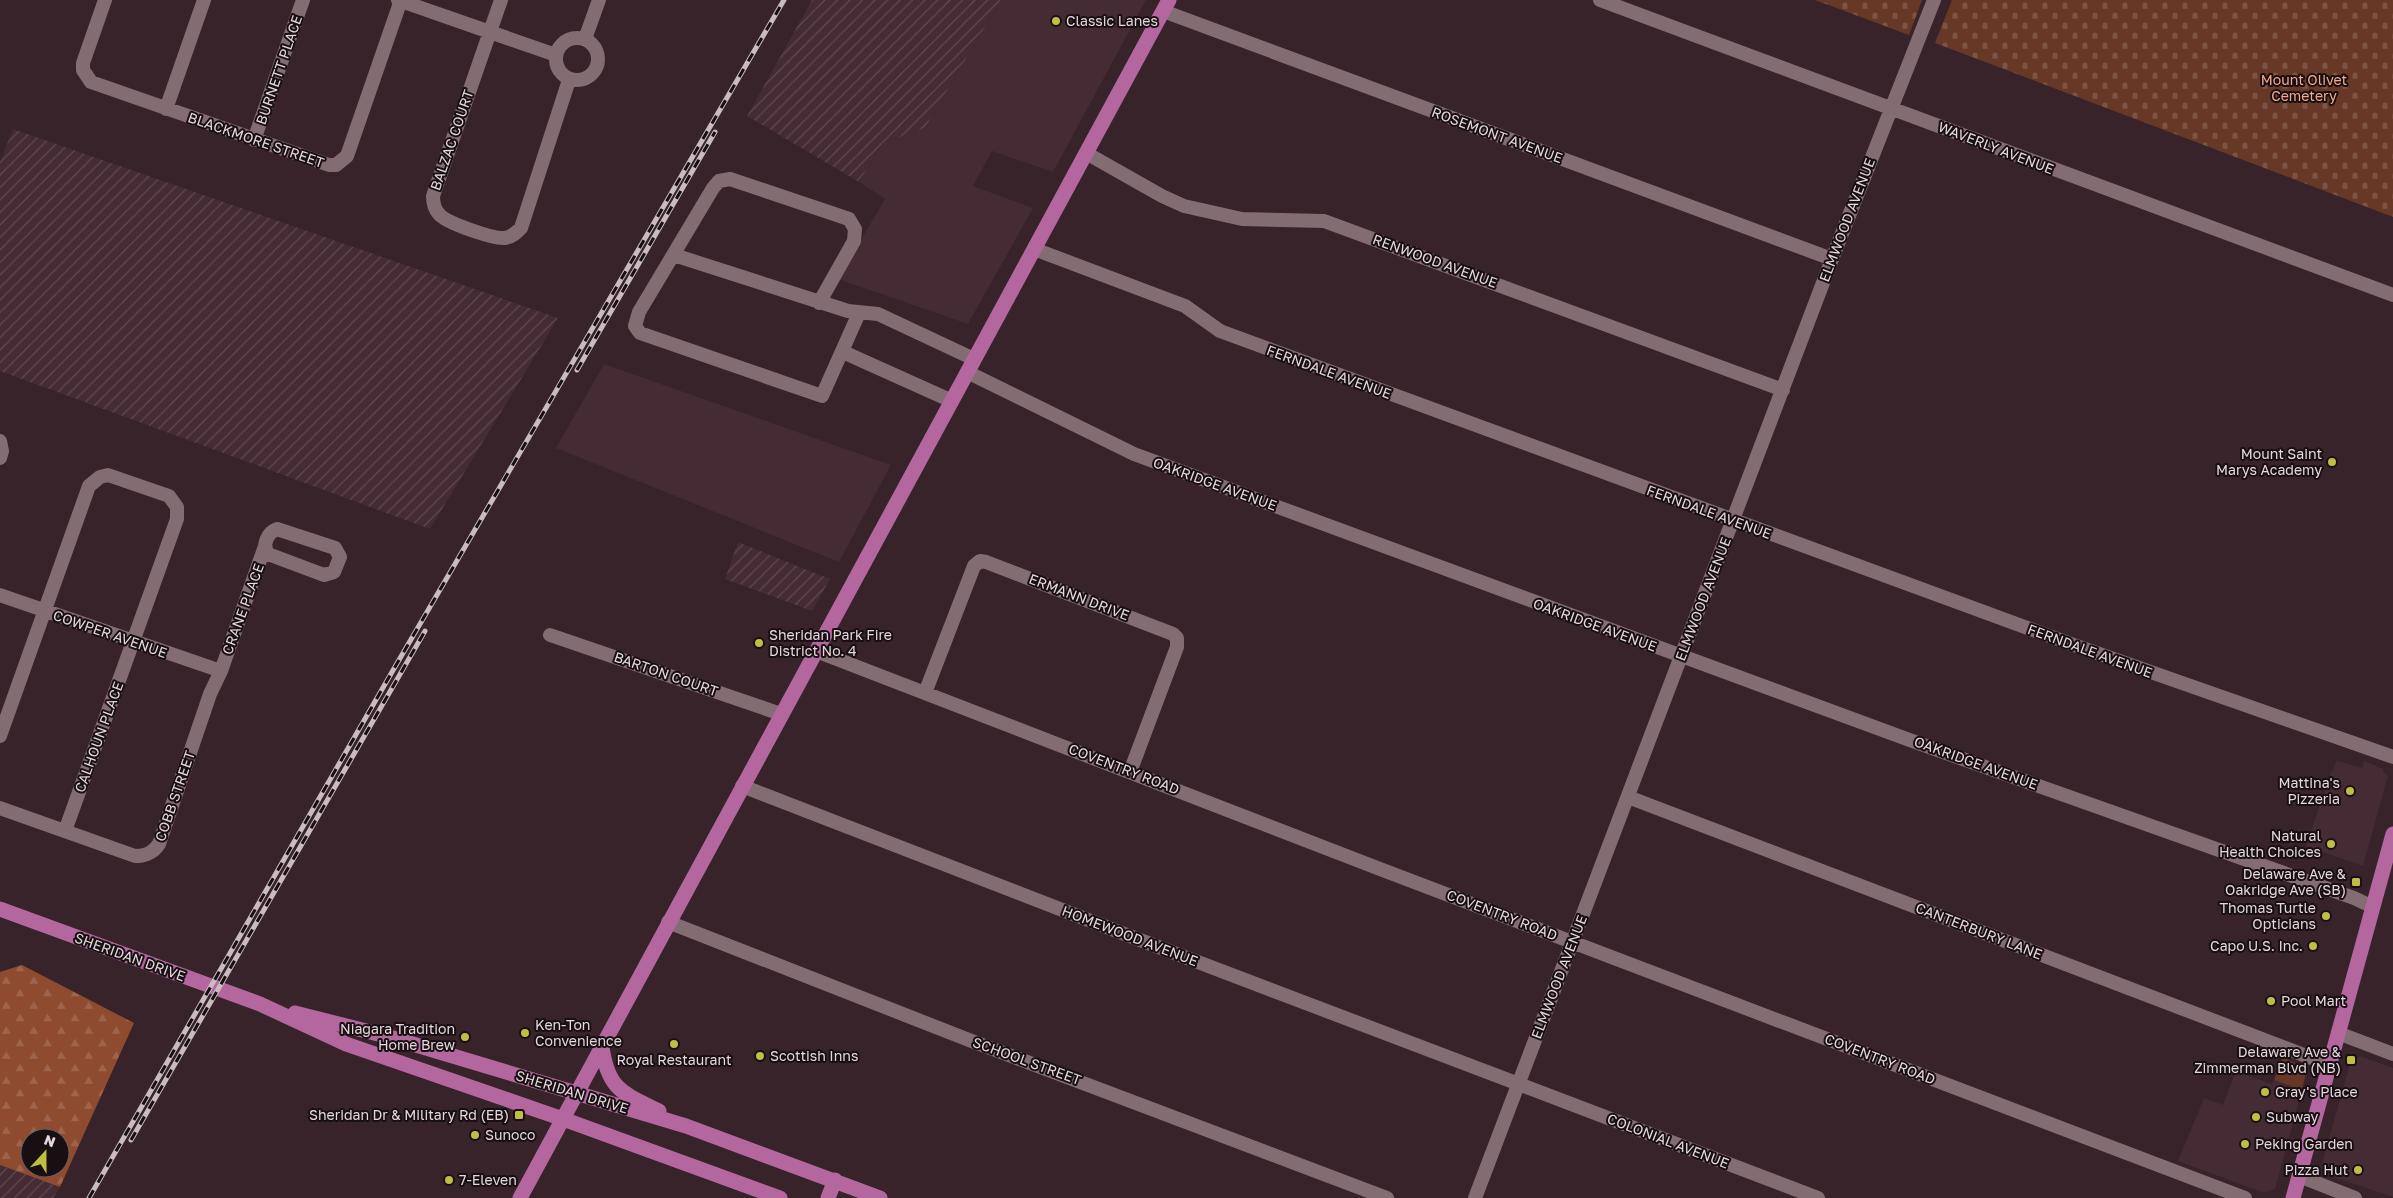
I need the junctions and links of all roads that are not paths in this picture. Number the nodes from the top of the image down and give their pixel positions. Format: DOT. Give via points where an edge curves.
graph roads {
  1 [pos="105,0"];
  2 [pos="204,0"];
  3 [pos="303,0"];
  4 [pos="400,0"];
  5 [pos="501,0"];
  6 [pos="599,0"];
  7 [pos="1600,0"];
  8 [pos="1934,0"];
  9 [pos="1166,6"];
  10 [pos="490,32"];
  11 [pos="584,39"];
  12 [pos="556,55"];
  13 [pos="569,80"];
  14 [pos="1890,108"];
  15 [pos="166,109"];
  16 [pos="254,140"];
  17 [pos="1086,153"];
  18 [pos="1034,248"];
  19 [pos="674,255"];
  20 [pos="1832,259"];
  21 [pos="2393,295"];
  22 [pos="819,303"];
  23 [pos="859,313"];
  24 [pos="843,352"];
  25 [pos="970,365"];
  26 [pos="1783,390"];
  27 [pos="952,401"];
  28 [pos="0,440"];
  29 [pos="0,458"];
  30 [pos="1733,520"];
  31 [pos="265,546"];
  32 [pos="0,595"];
  33 [pos="45,611"];
  34 [pos="550,635"];
  35 [pos="133,642"];
  36 [pos="816,651"];
  37 [pos="1681,656"];
  38 [pos="221,672"];
  39 [pos="925,693"];
  40 [pos="781,714"];
  41 [pos="0,736"];
  42 [pos="2393,757"];
  43 [pos="1130,772"];
  44 [pos="742,786"];
  45 [pos="1628,797"];
  46 [pos="0,808"];
  47 [pos="65,831"];
  48 [pos="2393,834"];
  49 [pos="2373,907"];
  50 [pos="0,909"];
  51 [pos="668,922"];
  52 [pos="1573,942"];
  53 [pos="260,1004"];
  54 [pos="2338,1033"];
  55 [pos="602,1047"];
  56 [pos="2393,1054"];
  57 [pos="2330,1064"];
  58 [pos="1518,1084"];
  59 [pos="577,1094"];
  60 [pos="563,1119"];
  61 [pos="686,1126"];
  62 [pos="2299,1176"];
  63 [pos="835,1180"];
  64 [pos="520,1198"];
  65 [pos="780,1198"];
  66 [pos="828,1198"];
  67 [pos="880,1198"];
  68 [pos="1386,1198"];
  69 [pos="1475,1198"];
  70 [pos="1818,1198"];
  71 [pos="2245,1198"];
  72 [pos="2293,1198"];
  73 [pos="2355,1198"];
  1 -- 15 [label="street, BLACKMORE STREET" via="83,63 86,77 95,84"];
  2 -- 15 [label="street"];
  3 -- 16 [label="street, BURNETT PLACE"];
  4 -- 10 [label="street"];
  4 -- 16 [label="street, BLACKMORE STREET" via="347,156 342,162 329,166"];
  5 -- 10 [label="street, BALZAC COURT"];
  6 -- 11 [label="street"];
  7 -- 14 [label="street, WAVERLY AVENUE"];
  8 -- 14 [label="street, ELMWOOD AVENUE"];
  9 -- 17 [label="main road"];
  9 -- 20 [label="street, ROSEMONT AVENUE"];
  10 -- 12 [label="street"];
  10 -- 13 [label="street, BALZAC COURT" via="433,196 435,207 444,219 498,238 510,237 521,228"];
  11 -- 12 [label="street" via="572,38 562,44"];
  11 -- 13 [label="street" via="597,50 598,67 586,79"];
  12 -- 13 [label="street" via="558,70"];
  14 -- 20 [label="street, ELMWOOD AVENUE"];
  14 -- 21 [label="street, WAVERLY AVENUE"];
  15 -- 16 [label="street, BLACKMORE STREET"];
  17 -- 18 [label="main road"];
  17 -- 26 [label="street, RENWOOD AVENUE" via="1184,206 1242,219 1324,221"];
  18 -- 25 [label="main road"];
  18 -- 30 [label="street, FERNDALE AVENUE" via="1185,306 1220,332"];
  19 -- 22 [label="street, OAKRIDGE AVENUE"];
  19 -- 22 [label="street" via="713,188 723,180 730,179 845,216 855,230 854,241"];
  19 -- 24 [label="street" via="635,322 640,333 822,396"];
  20 -- 26 [label="street, ELMWOOD AVENUE"];
  22 -- 23 [label="street, OAKRIDGE AVENUE"];
  23 -- 24 [label="street"];
  23 -- 25 [label="street, OAKRIDGE AVENUE" via="878,314"];
  24 -- 27 [label="street"];
  25 -- 27 [label="main road"];
  25 -- 37 [label="street, OAKRIDGE AVENUE" via="1134,454"];
  26 -- 30 [label="street, ELMWOOD AVENUE"];
  27 -- 36 [label="main road"];
  28 -- 29 [label="street"];
  30 -- 37 [label="street, ELMWOOD AVENUE"];
  30 -- 42 [label="street, FERNDALE AVENUE" via="2080,648"];
  31 -- 31 [label="street, CRANE PLACE" via="272,531 282,529 335,548 340,561 334,572 324,574 268,554"];
  31 -- 38 [label="street, CRANE PLACE"];
  32 -- 33 [label="street, COWPER AVENUE"];
  33 -- 35 [label="street, COWPER AVENUE"];
  33 -- 35 [label="street, CALHOUN PLACE" via="89,486 100,477 116,476 169,496 178,514"];
  33 -- 41 [label="street, CALHOUN PLACE"];
  34 -- 40 [label="street, BARTON COURT"];
  35 -- 38 [label="street, COWPER AVENUE"];
  35 -- 47 [label="street, CALHOUN PLACE"];
  36 -- 39 [label="street, COVENTRY ROAD"];
  36 -- 40 [label="main road"];
  37 -- 45 [label="street, ELMWOOD AVENUE"];
  37 -- 49 [label="street, OAKRIDGE AVENUE"];
  38 -- 47 [label="street, COBB STREET" via="210,694 155,850 135,856"];
  39 -- 43 [label="street, COVENTRY ROAD"];
  39 -- 43 [label="street, ERMANN DRIVE" via="974,566 980,561 1093,603 1177,638 1177,647"];
  40 -- 44 [label="main road"];
  43 -- 52 [label="street, COVENTRY ROAD"];
  44 -- 51 [label="main road"];
  44 -- 58 [label="street, HOMEWOOD AVENUE"];
  45 -- 52 [label="street, ELMWOOD AVENUE"];
  45 -- 57 [label="street, CANTERBURY LANE"];
  46 -- 47 [label="street, COBB STREET"];
  48 -- 49 [label="main road"];
  49 -- 54 [label="main road"];
  50 -- 53 [label="main road, SHERIDAN DRIVE"];
  51 -- 55 [label="main road"];
  51 -- 68 [label="street, SCHOOL STREET"];
  52 -- 58 [label="street, ELMWOOD AVENUE"];
  52 -- 71 [label="street, COVENTRY ROAD"];
  53 -- 59 [label="main road, SHERIDAN DRIVE" via="386,1036"];
  53 -- 60 [label="main road, SHERIDAN DRIVE" via="346,1044"];
  54 -- 56 [label="street"];
  54 -- 57 [label="main road"];
  55 -- 59 [label="main road"];
  55 -- 61 [label="main road" via="604,1064 618,1088"];
  57 -- 62 [label="main road"];
  58 -- 69 [label="street, ELMWOOD AVENUE"];
  58 -- 70 [label="street, COLONIAL AVENUE"];
  59 -- 60 [label="main road"];
  59 -- 61 [label="main road, SHERIDAN DRIVE"];
  60 -- 64 [label="main road"];
  60 -- 65 [label="main road, SHERIDAN DRIVE"];
  61 -- 63 [label="main road, SHERIDAN DRIVE"];
  62 -- 72 [label="main road"];
  62 -- 73 [label="street"];
  63 -- 66 [label="main road"];
  63 -- 67 [label="main road, SHERIDAN DRIVE"];
}
